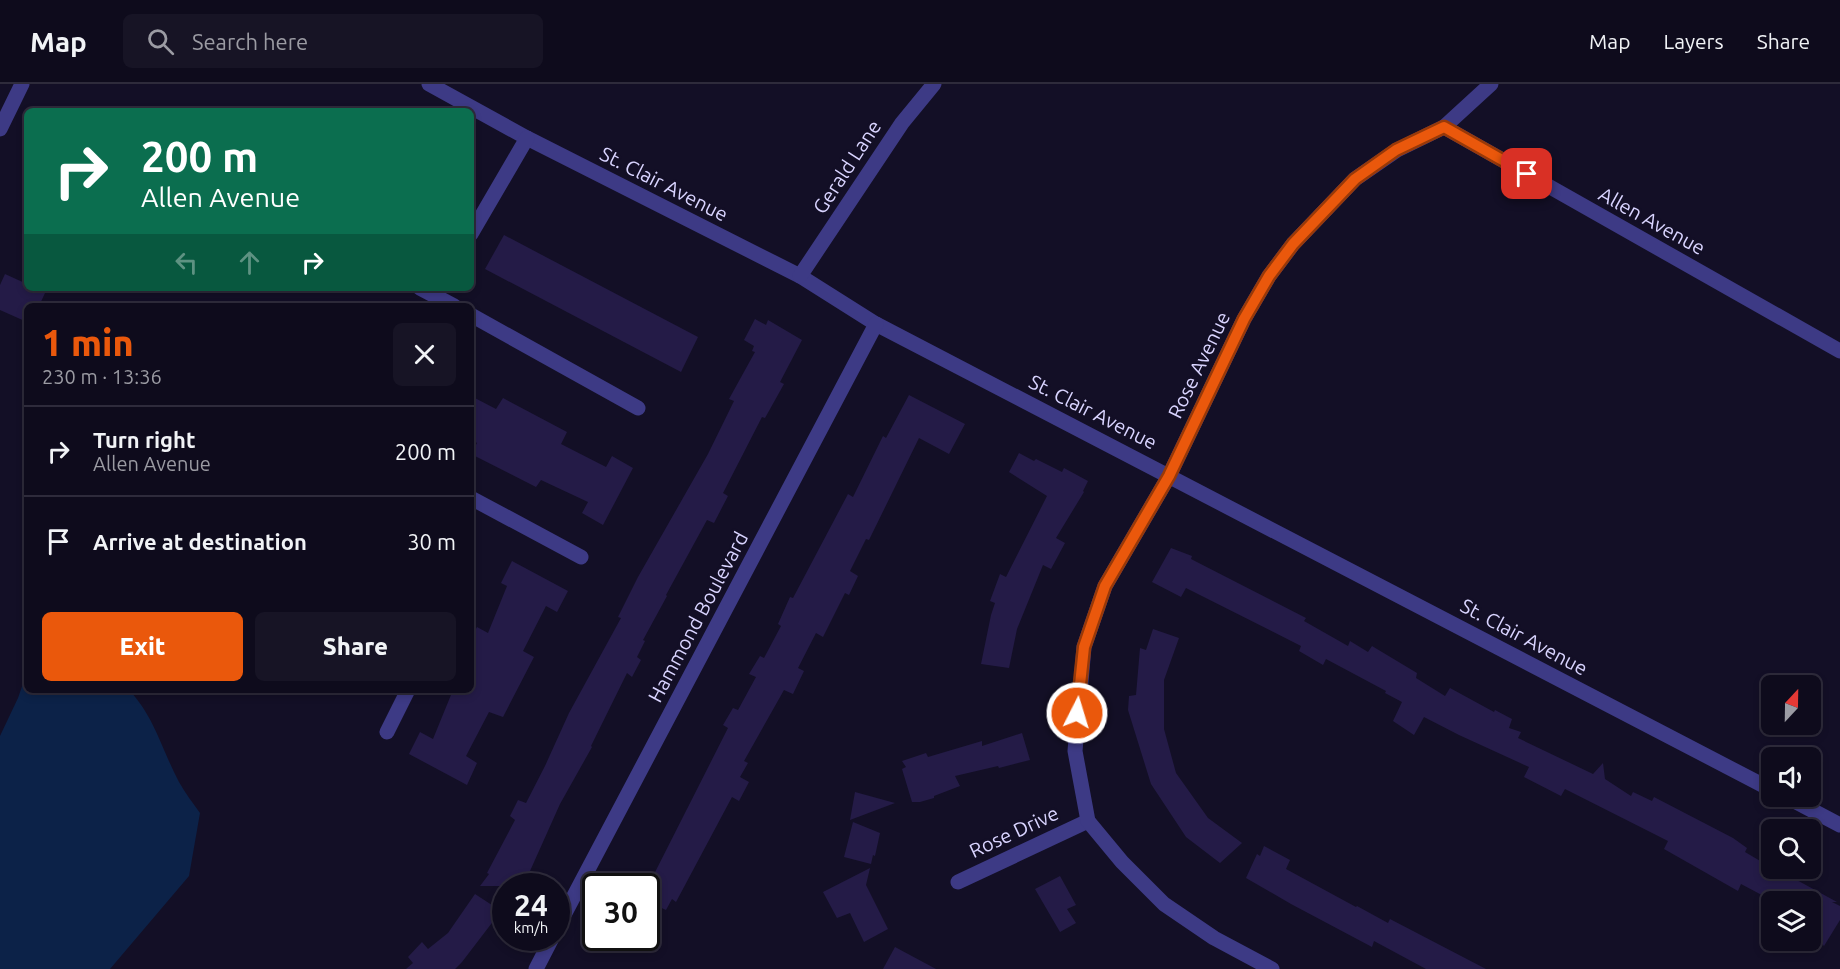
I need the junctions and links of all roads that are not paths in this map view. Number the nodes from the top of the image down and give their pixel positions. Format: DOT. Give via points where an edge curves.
graph roads {
  1 [pos="22,84"];
  2 [pos="934,84"];
  3 [pos="1491,84"];
  4 [pos="433,85"];
  5 [pos="474,108"];
  6 [pos="474,108"];
  7 [pos="1444,127"];
  8 [pos="0,129"];
  9 [pos="527,138"];
  10 [pos="474,229"];
  11 [pos="801,276"];
  12 [pos="435,296"];
  13 [pos="448,303"];
  14 [pos="474,317"];
  15 [pos="876,324"];
  16 [pos="1840,351"];
  17 [pos="638,408"];
  18 [pos="1169,476"];
  19 [pos="474,500"];
  20 [pos="581,557"];
  21 [pos="406,693"];
  22 [pos="387,732"];
  23 [pos="1761,784"];
  24 [pos="1806,807"];
  25 [pos="1089,821"];
  26 [pos="1840,825"];
  27 [pos="958,882"];
  28 [pos="570,903"];
  29 [pos="545,951"];
  30 [pos="536,969"];
  31 [pos="1272,969"];
  1 -- 8 [label="street"];
  2 -- 11 [label="street, Gerald Lane" via="902,123"];
  3 -- 7 [label="street, Rose Avenue"];
  4 -- 5 [label="street, St. Clair Avenue"];
  6 -- 9 [label="street, St. Clair Avenue"];
  7 -- 16 [label="street, Allen Avenue"];
  7 -- 18 [label="street, Rose Avenue" via="1396,150 1355,179 1293,244 1244,319"];
  9 -- 10 [label="street"];
  9 -- 11 [label="street, St. Clair Avenue"];
  11 -- 15 [label="street, St. Clair Avenue"];
  12 -- 13 [label="street"];
  14 -- 17 [label="street"];
  15 -- 18 [label="street, St. Clair Avenue"];
  15 -- 28 [label="street, Hammond Boulevard"];
  18 -- 23 [label="street, St. Clair Avenue"];
  18 -- 25 [label="street, Rose Avenue" via="1105,586 1084,647 1075,751"];
  19 -- 20 [label="street"];
  21 -- 22 [label="street"];
  24 -- 26 [label="street"];
  25 -- 27 [label="street, Rose Drive"];
  25 -- 31 [label="street" via="1122,862 1164,904 1214,938"];
  29 -- 30 [label="street"];
}
